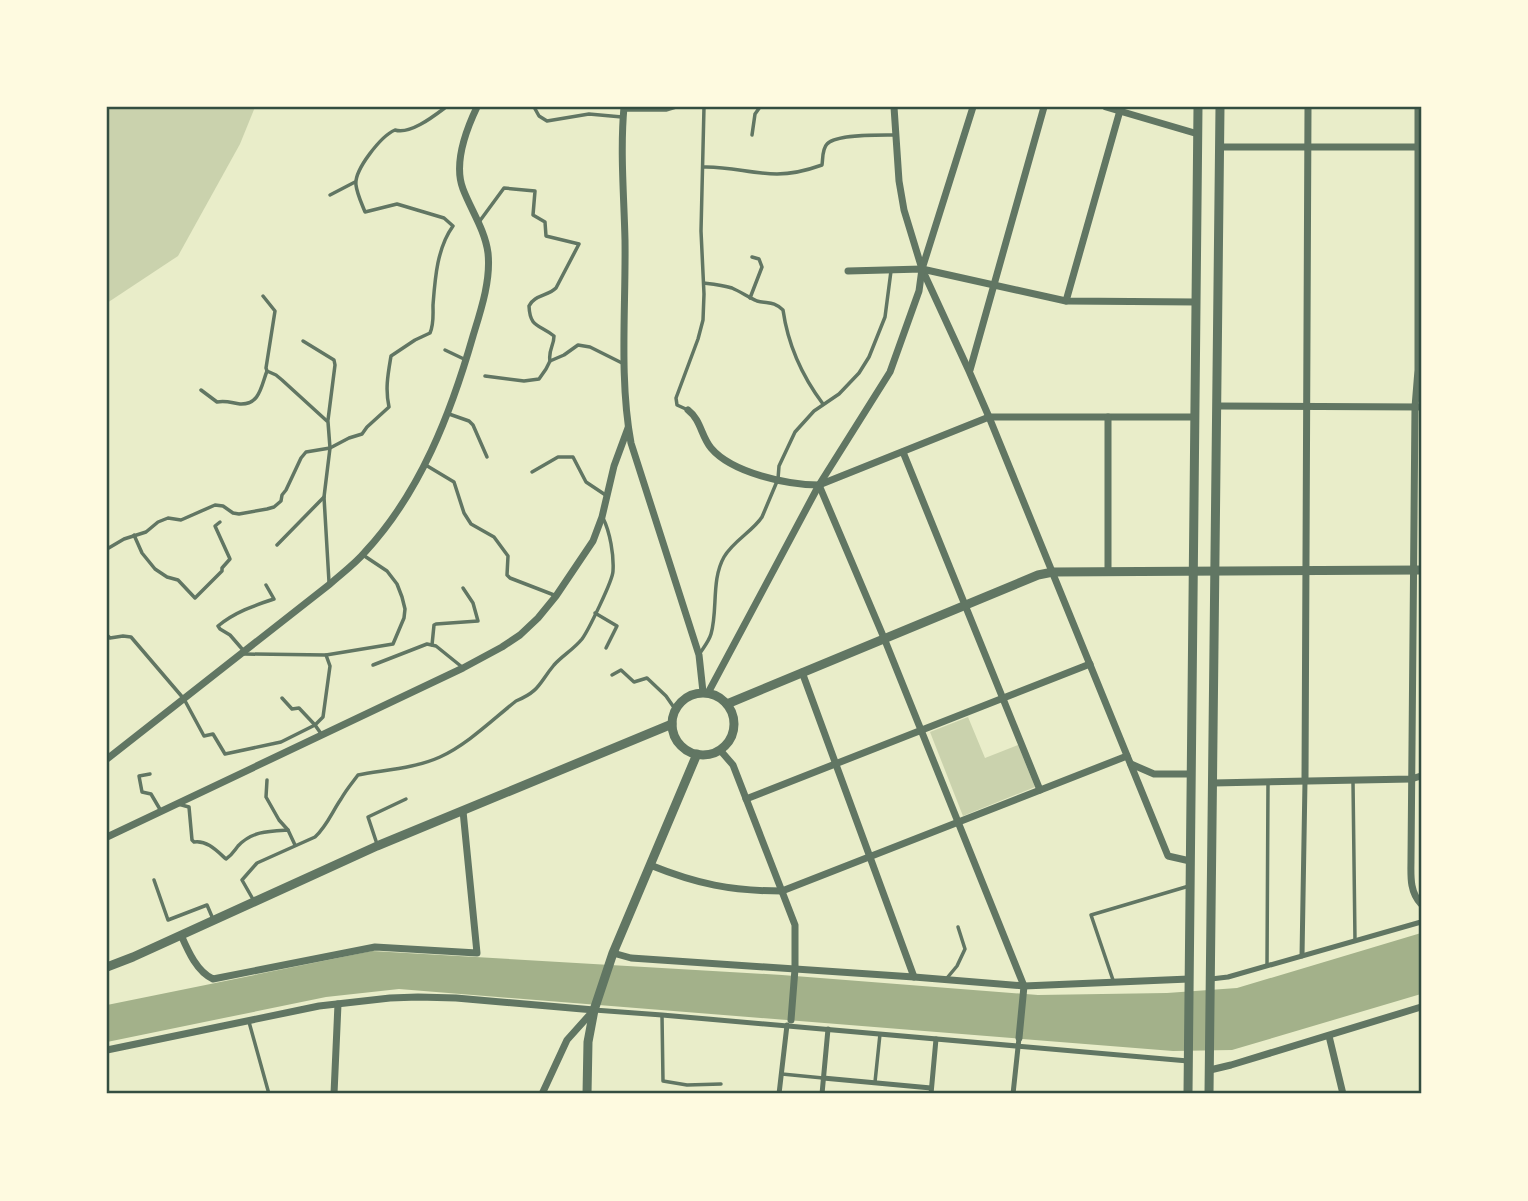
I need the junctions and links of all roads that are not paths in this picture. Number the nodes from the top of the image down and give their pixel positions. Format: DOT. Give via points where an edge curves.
graph roads {
  1 [pos="446,107"];
  2 [pos="477,107"];
  3 [pos="534,107"];
  4 [pos="676,107"];
  5 [pos="704,107"];
  6 [pos="760,107"];
  7 [pos="894,107"];
  8 [pos="973,107"];
  9 [pos="1045,107"];
  10 [pos="1106,107"];
  11 [pos="1198,107"];
  12 [pos="1220,107"];
  13 [pos="1308,107"];
  14 [pos="1418,107"];
  15 [pos="1120,109"];
  16 [pos="624,111"];
  17 [pos="1198,134"];
  18 [pos="752,135"];
  19 [pos="896,135"];
  20 [pos="1220,147"];
  21 [pos="1307,147"];
  22 [pos="1418,147"];
  23 [pos="703,167"];
  24 [pos="355,182"];
  25 [pos="330,195"];
  26 [pos="478,223"];
  27 [pos="752,257"];
  28 [pos="922,269"];
  29 [pos="891,270"];
  30 [pos="848,271"];
  31 [pos="704,282"];
  32 [pos="994,285"];
  33 [pos="263,296"];
  34 [pos="750,298"];
  35 [pos="1066,301"];
  36 [pos="1196,302"];
  37 [pos="303,341"];
  38 [pos="445,350"];
  39 [pos="466,360"];
  40 [pos="550,360"];
  41 [pos="625,364"];
  42 [pos="267,371"];
  43 [pos="970,371"];
  44 [pos="485,376"];
  45 [pos="201,390"];
  46 [pos="823,404"];
  47 [pos="1217,406"];
  48 [pos="1306,407"];
  49 [pos="1418,407"];
  50 [pos="688,410"];
  51 [pos="447,413"];
  52 [pos="989,417"];
  53 [pos="1108,417"];
  54 [pos="1195,417"];
  55 [pos="328,422"];
  56 [pos="628,428"];
  57 [pos="330,448"];
  58 [pos="903,452"];
  59 [pos="487,457"];
  60 [pos="425,464"];
  61 [pos="532,472"];
  62 [pos="778,479"];
  63 [pos="820,485"];
  64 [pos="607,496"];
  65 [pos="324,497"];
  66 [pos="602,517"];
  67 [pos="220,522"];
  68 [pos="134,535"];
  69 [pos="277,545"];
  70 [pos="107,549"];
  71 [pos="363,555"];
  72 [pos="1417,570"];
  73 [pos="1306,571"];
  74 [pos="1053,572"];
  75 [pos="1108,572"];
  76 [pos="1194,572"];
  77 [pos="1215,572"];
  78 [pos="330,584"];
  79 [pos="265,585"];
  80 [pos="463,588"];
  81 [pos="556,596"];
  82 [pos="965,605"];
  83 [pos="595,613"];
  84 [pos="107,635"];
  85 [pos="884,638"];
  86 [pos="432,645"];
  87 [pos="606,648"];
  88 [pos="243,652"];
  89 [pos="326,655"];
  90 [pos="699,655"];
  91 [pos="1090,664"];
  92 [pos="373,665"];
  93 [pos="463,668"];
  94 [pos="802,672"];
  95 [pos="612,675"];
  96 [pos="706,693"];
  97 [pos="282,698"];
  98 [pos="1003,698"];
  99 [pos="184,699"];
  100 [pos="727,704"];
  101 [pos="676,709"];
  102 [pos="672,723"];
  103 [pos="315,724"];
  104 [pos="921,730"];
  105 [pos="322,735"];
  106 [pos="720,750"];
  107 [pos="697,754"];
  108 [pos="107,759"];
  109 [pos="1129,760"];
  110 [pos="836,764"];
  111 [pos="150,774"];
  112 [pos="1191,774"];
  113 [pos="1421,776"];
  114 [pos="267,779"];
  115 [pos="1411,779"];
  116 [pos="1353,780"];
  117 [pos="1305,781"];
  118 [pos="1268,782"];
  119 [pos="1213,783"];
  120 [pos="1040,790"];
  121 [pos="406,799"];
  122 [pos="746,799"];
  123 [pos="176,804"];
  124 [pos="160,811"];
  125 [pos="463,811"];
  126 [pos="958,822"];
  127 [pos="288,830"];
  128 [pos="107,836"];
  129 [pos="295,845"];
  130 [pos="377,846"];
  131 [pos="870,857"];
  132 [pos="1191,861"];
  133 [pos="650,865"];
  134 [pos="154,880"];
  135 [pos="1190,886"];
  136 [pos="782,891"];
  137 [pos="254,901"];
  138 [pos="1421,904"];
  139 [pos="214,921"];
  140 [pos="1421,922"];
  141 [pos="958,927"];
  142 [pos="181,935"];
  143 [pos="1354,941"];
  144 [pos="613,953"];
  145 [pos="1302,956"];
  146 [pos="1267,966"];
  147 [pos="107,967"];
  148 [pos="796,969"];
  149 [pos="914,976"];
  150 [pos="945,979"];
  151 [pos="1189,979"];
  152 [pos="1211,979"];
  153 [pos="1114,982"];
  154 [pos="1024,986"];
  155 [pos="338,1003"];
  156 [pos="1421,1007"];
  157 [pos="594,1010"];
  158 [pos="662,1015"];
  159 [pos="248,1021"];
  160 [pos="789,1023"];
  161 [pos="828,1029"];
  162 [pos="880,1034"];
  163 [pos="1329,1036"];
  164 [pos="936,1039"];
  165 [pos="1018,1042"];
  166 [pos="107,1050"];
  167 [pos="1188,1061"];
  168 [pos="1210,1070"];
  169 [pos="782,1074"];
  170 [pos="823,1078"];
  171 [pos="875,1082"];
  172 [pos="720,1084"];
  173 [pos="931,1091"];
  174 [pos="270,1094"];
  175 [pos="334,1094"];
  176 [pos="542,1094"];
  177 [pos="587,1094"];
  178 [pos="779,1094"];
  179 [pos="822,1094"];
  180 [pos="1013,1094"];
  181 [pos="1188,1094"];
  182 [pos="1209,1094"];
  183 [pos="1343,1094"];
  1 -- 24 [label="lane" via="407,131 395,130 384,137"];
  2 -- 26 [label="street" via="465,135 460,170"];
  3 -- 16 [label="lane" via="547,121"];
  4 -- 16 [label="lane"];
  5 -- 23 [label="lane"];
  6 -- 18 [label="lane"];
  7 -- 19 [label="street"];
  8 -- 28 [label="street"];
  9 -- 32 [label="street"];
  10 -- 15 [label="street"];
  11 -- 17 [label="street"];
  12 -- 20 [label="street"];
  13 -- 21 [label="street"];
  14 -- 22 [label="street"];
  15 -- 17 [label="street"];
  15 -- 35 [label="street"];
  16 -- 41 [label="street"];
  17 -- 36 [label="street"];
  19 -- 23 [label="lane" via="830,141 822,165 792,172"];
  19 -- 28 [label="street" via="901,195"];
  20 -- 21 [label="street"];
  20 -- 47 [label="street"];
  21 -- 22 [label="street"];
  21 -- 48 [label="street"];
  22 -- 49 [label="street"];
  23 -- 31 [label="lane"];
  24 -- 25 [label="lane"];
  24 -- 57 [label="lane" via="365,212 397,204 444,218 453,226 436,272 430,333 391,356 386,394 389,407 362,434"];
  26 -- 39 [label="street" via="488,252 488,274"];
  26 -- 40 [label="lane" via="504,188 535,191 533,215 545,222 546,236 579,244 556,288 529,306 529,316 537,327 554,336"];
  27 -- 34 [label="lane" via="760,259 762,267"];
  28 -- 29 [label="street"];
  28 -- 32 [label="street"];
  28 -- 43 [label="street"];
  28 -- 63 [label="street" via="919,291 890,372"];
  29 -- 30 [label="street"];
  29 -- 46 [label="lane" via="885,317 869,357 839,394"];
  31 -- 34 [label="lane"];
  31 -- 50 [label="lane" via="703,320 676,398 677,405"];
  32 -- 35 [label="street"];
  32 -- 43 [label="street"];
  33 -- 42 [label="lane" via="275,311"];
  34 -- 46 [label="lane" via="775,303 783,310 793,352"];
  35 -- 36 [label="street"];
  36 -- 54 [label="street"];
  37 -- 55 [label="lane" via="334,360"];
  38 -- 39 [label="lane"];
  39 -- 51 [label="street"];
  40 -- 41 [label="lane" via="578,345"];
  40 -- 44 [label="lane" via="539,379"];
  41 -- 56 [label="street"];
  42 -- 45 [label="lane" via="251,402 217,402"];
  42 -- 55 [label="lane"];
  43 -- 52 [label="street"];
  46 -- 62 [label="lane" via="795,432"];
  47 -- 48 [label="street"];
  47 -- 77 [label="street"];
  48 -- 49 [label="street"];
  48 -- 73 [label="street"];
  49 -- 72 [label="street"];
  50 -- 62 [label="street" via="719,456"];
  51 -- 59 [label="lane" via="473,425"];
  51 -- 60 [label="street"];
  52 -- 53 [label="street"];
  52 -- 58 [label="street"];
  52 -- 74 [label="street"];
  53 -- 54 [label="street"];
  53 -- 75 [label="street"];
  54 -- 76 [label="street"];
  55 -- 57 [label="lane"];
  56 -- 64 [label="street"];
  56 -- 90 [label="street"];
  57 -- 65 [label="lane"];
  57 -- 68 [label="lane" via="306,452 274,507 233,513 215,505 181,520 168,518"];
  58 -- 63 [label="street"];
  58 -- 82 [label="street"];
  60 -- 71 [label="street" via="394,516"];
  60 -- 81 [label="lane" via="454,482 471,524 494,537 508,556 507,575"];
  61 -- 64 [label="lane" via="558,457 573,457 586,482"];
  62 -- 63 [label="street"];
  62 -- 90 [label="lane" via="760,521 723,558 711,635"];
  63 -- 85 [label="street"];
  63 -- 96 [label="street"];
  64 -- 66 [label="street"];
  65 -- 69 [label="lane"];
  65 -- 78 [label="lane"];
  66 -- 81 [label="street" via="593,541"];
  66 -- 83 [label="lane" via="613,573"];
  67 -- 68 [label="lane" via="215,526 230,559 195,598 178,580 155,569"];
  68 -- 70 [label="lane"];
  71 -- 78 [label="street"];
  71 -- 89 [label="lane" via="397,584 404,618 393,644"];
  72 -- 73 [label="street"];
  72 -- 115 [label="street"];
  73 -- 77 [label="street"];
  73 -- 117 [label="street"];
  74 -- 75 [label="street"];
  74 -- 82 [label="street"];
  74 -- 91 [label="street"];
  75 -- 76 [label="street"];
  76 -- 77 [label="street"];
  76 -- 112 [label="street"];
  77 -- 119 [label="street"];
  78 -- 88 [label="street"];
  79 -- 88 [label="lane" via="274,599 242,610 218,626"];
  80 -- 86 [label="lane" via="478,621 434,625"];
  81 -- 93 [label="street" via="520,635"];
  82 -- 85 [label="street"];
  82 -- 98 [label="street"];
  83 -- 87 [label="lane" via="617,626"];
  83 -- 129 [label="lane" via="582,639 540,686 442,756 358,775 320,832"];
  84 -- 99 [label="lane" via="131,637"];
  85 -- 94 [label="street"];
  85 -- 104 [label="street"];
  86 -- 92 [label="lane"];
  86 -- 93 [label="lane"];
  88 -- 89 [label="lane"];
  88 -- 99 [label="street"];
  89 -- 103 [label="lane" via="330,666 325,705 323,717"];
  90 -- 96 [label="street"];
  91 -- 98 [label="street"];
  91 -- 109 [label="street"];
  93 -- 105 [label="street"];
  94 -- 100 [label="street"];
  94 -- 110 [label="street"];
  95 -- 101 [label="lane" via="621,670 634,682 647,678"];
  96 -- 100 [label="street"];
  96 -- 101 [label="street" via="690,695"];
  97 -- 103 [label="lane"];
  98 -- 104 [label="street"];
  98 -- 120 [label="street"];
  99 -- 103 [label="lane" via="204,736 213,734 225,754 281,742"];
  99 -- 108 [label="street"];
  100 -- 106 [label="street" via="734,730"];
  101 -- 102 [label="street"];
  102 -- 107 [label="street" via="679,743"];
  102 -- 125 [label="street"];
  103 -- 105 [label="lane"];
  104 -- 110 [label="street"];
  104 -- 126 [label="street"];
  105 -- 123 [label="street"];
  106 -- 107 [label="street"];
  106 -- 122 [label="street" via="733,765"];
  107 -- 133 [label="street"];
  109 -- 112 [label="street" via="1154,774"];
  109 -- 120 [label="street"];
  109 -- 132 [label="street" via="1168,856"];
  110 -- 122 [label="street"];
  110 -- 131 [label="street"];
  111 -- 124 [label="lane" via="139,776 142,792 151,794"];
  112 -- 132 [label="street"];
  113 -- 115 [label="street"];
  114 -- 127 [label="lane" via="266,797"];
  115 -- 116 [label="street"];
  115 -- 138 [label="street" via="1411,876"];
  116 -- 117 [label="street"];
  116 -- 143 [label="lane"];
  117 -- 118 [label="street"];
  117 -- 145 [label="street"];
  118 -- 119 [label="street"];
  118 -- 146 [label="lane"];
  119 -- 152 [label="street"];
  120 -- 126 [label="street"];
  121 -- 130 [label="lane" via="368,817"];
  122 -- 136 [label="street"];
  123 -- 124 [label="street"];
  123 -- 127 [label="lane" via="189,807 192,840 205,843 226,859 255,834"];
  124 -- 128 [label="street"];
  125 -- 130 [label="street"];
  125 -- 142 [label="street" via="477,953 374,947 213,979 195,962"];
  126 -- 131 [label="street"];
  126 -- 154 [label="street"];
  127 -- 129 [label="lane"];
  129 -- 137 [label="lane" via="257,863 242,880"];
  130 -- 137 [label="street"];
  131 -- 136 [label="street"];
  131 -- 149 [label="street"];
  132 -- 135 [label="street"];
  133 -- 136 [label="street" via="711,885"];
  133 -- 144 [label="street"];
  134 -- 139 [label="lane" via="168,920 207,905"];
  135 -- 151 [label="street"];
  135 -- 153 [label="lane" via="1091,915"];
  136 -- 148 [label="street" via="795,925"];
  137 -- 139 [label="street"];
  139 -- 142 [label="street"];
  140 -- 143 [label="street"];
  141 -- 150 [label="lane" via="965,949"];
  142 -- 147 [label="street"];
  143 -- 145 [label="street"];
  144 -- 148 [label="street"];
  144 -- 157 [label="street"];
  145 -- 146 [label="street"];
  146 -- 152 [label="street"];
  148 -- 149 [label="street"];
  148 -- 160 [label="street"];
  149 -- 150 [label="street"];
  150 -- 154 [label="street"];
  151 -- 153 [label="street"];
  151 -- 167 [label="street"];
  152 -- 168 [label="street"];
  153 -- 154 [label="street"];
  154 -- 165 [label="street"];
  155 -- 157 [label="street" via="418,997"];
  155 -- 159 [label="street"];
  155 -- 175 [label="street"];
  156 -- 163 [label="street"];
  157 -- 158 [label="street"];
  157 -- 176 [label="street" via="567,1040"];
  157 -- 177 [label="street"];
  158 -- 160 [label="street"];
  158 -- 172 [label="lane" via="663,1081"];
  159 -- 166 [label="street"];
  159 -- 174 [label="lane"];
  160 -- 161 [label="street"];
  160 -- 169 [label="street"];
  161 -- 162 [label="street"];
  161 -- 170 [label="street"];
  162 -- 164 [label="street"];
  162 -- 171 [label="lane"];
  163 -- 168 [label="street"];
  163 -- 183 [label="street"];
  164 -- 165 [label="street"];
  164 -- 173 [label="street"];
  165 -- 167 [label="street"];
  165 -- 180 [label="street"];
  167 -- 181 [label="street"];
  168 -- 182 [label="street"];
  169 -- 170 [label="lane"];
  169 -- 178 [label="street"];
  170 -- 171 [label="street"];
  170 -- 179 [label="street"];
  171 -- 173 [label="street"];
}
